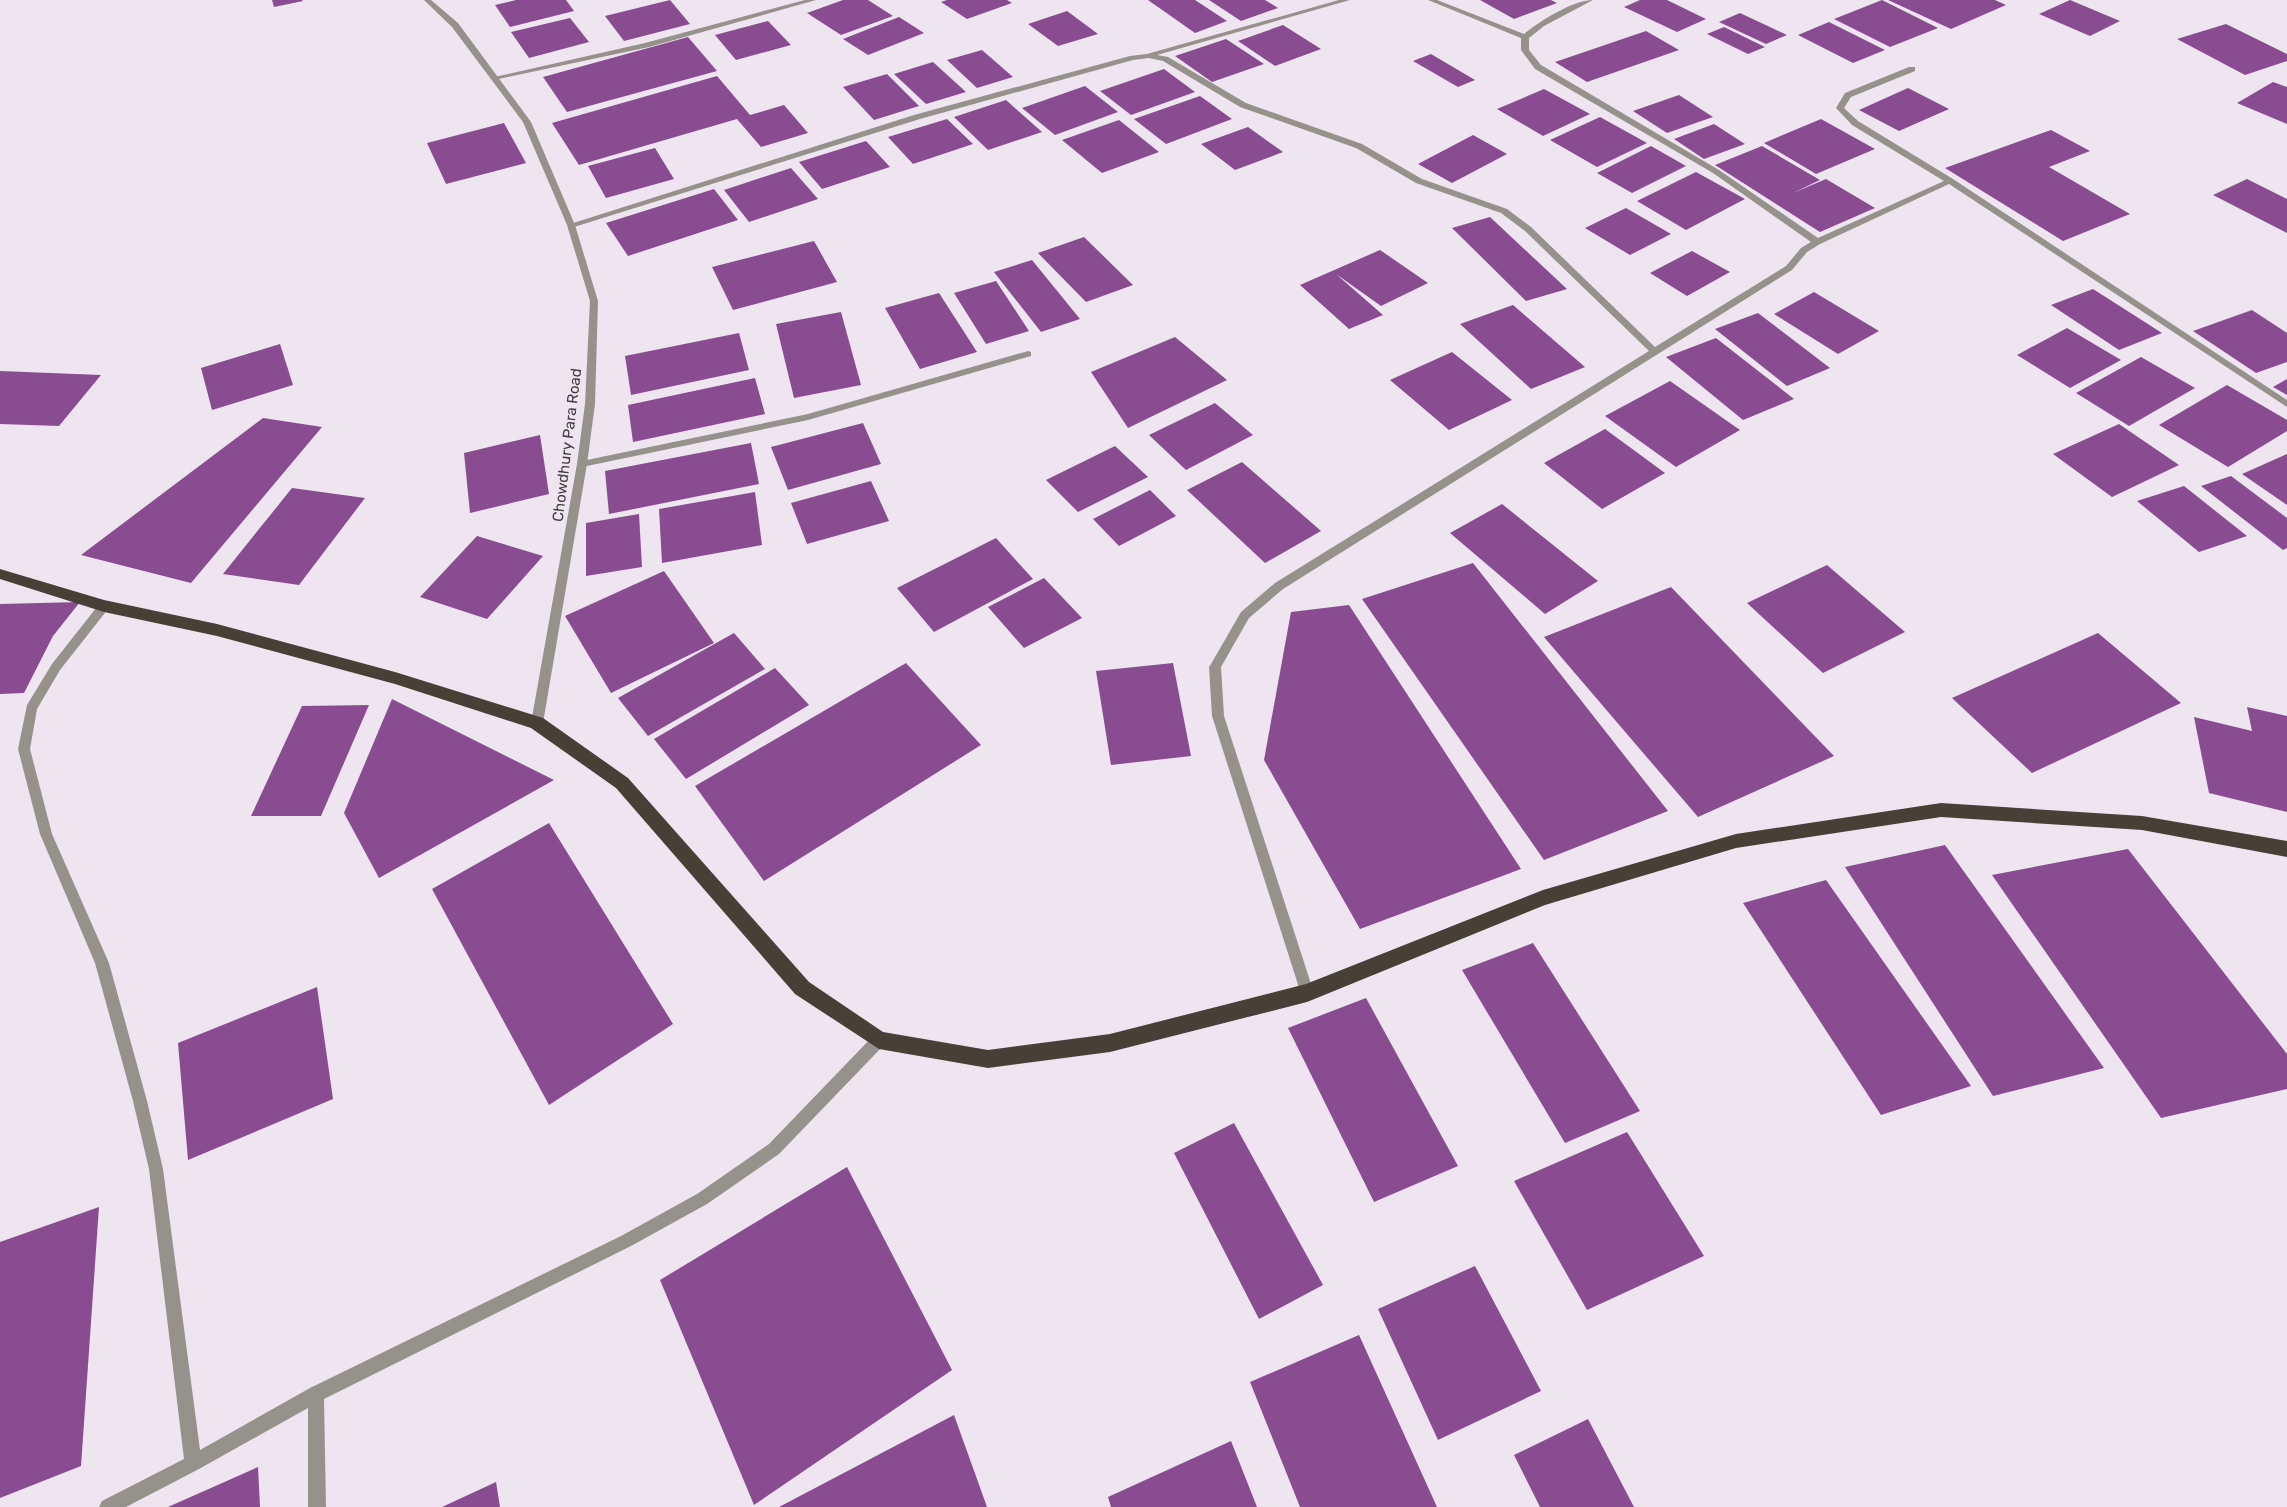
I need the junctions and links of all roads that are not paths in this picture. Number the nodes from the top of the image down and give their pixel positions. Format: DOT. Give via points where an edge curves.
graph roads {
  1 [pos="427,0"];
  2 [pos="813,0"];
  3 [pos="1347,0"];
  4 [pos="1431,0"];
  5 [pos="1590,0"];
  6 [pos="1525,37"];
  7 [pos="1149,56"];
  8 [pos="1912,69"];
  9 [pos="495,78"];
  10 [pos="1950,181"];
  11 [pos="571,225"];
  12 [pos="1817,242"];
  13 [pos="1655,352"];
  14 [pos="1028,354"];
  15 [pos="2287,404"];
  16 [pos="582,464"];
  17 [pos="0,574"];
  18 [pos="104,606"];
  19 [pos="537,723"];
  20 [pos="2287,849"];
  21 [pos="1307,993"];
  22 [pos="879,1040"];
  23 [pos="316,1394"];
  24 [pos="193,1463"];
  25 [pos="108,1507"];
  26 [pos="317,1507"];
  1 -- 9 [label="street, Chowdhury Para Road" via="455,25"];
  2 -- 9 [label="street" via="646,45"];
  3 -- 7 [label="street"];
  4 -- 6 [label="street"];
  5 -- 6 [label="street" via="1541,24"];
  6 -- 12 [label="street" via="1525,50 1538,67 1728,180"];
  7 -- 11 [label="street" via="918,117"];
  7 -- 13 [label="street" via="1165,59 1243,105 1359,146 1419,181 1504,211 1528,229"];
  8 -- 10 [label="street" via="1848,95 1840,108 1855,123"];
  9 -- 11 [label="street, Chowdhury Para Road" via="527,122"];
  10 -- 12 [label="street"];
  10 -- 15 [label="street"];
  11 -- 16 [label="street, Chowdhury Para Road" via="594,301 590,404"];
  12 -- 13 [label="street" via="1788,268"];
  13 -- 21 [label="street" via="1279,586 1245,615 1215,667 1218,716"];
  14 -- 16 [label="street" via="808,417"];
  16 -- 19 [label="street, Chowdhury Para Road"];
  17 -- 18 [label="highway"];
  18 -- 19 [label="highway" via="217,630 395,678"];
  18 -- 24 [label="street" via="56,667 32,708 24,749 46,834 102,963 140,1101 156,1169"];
  19 -- 22 [label="highway" via="622,783 802,988"];
  20 -- 21 [label="highway" via="2142,823 1941,810 1736,841 1543,898"];
  21 -- 22 [label="highway" via="1110,1043 988,1059"];
  22 -- 23 [label="street" via="774,1149 702,1199 626,1241"];
  23 -- 24 [label="street"];
  23 -- 26 [label="street"];
  24 -- 25 [label="street"];
}
